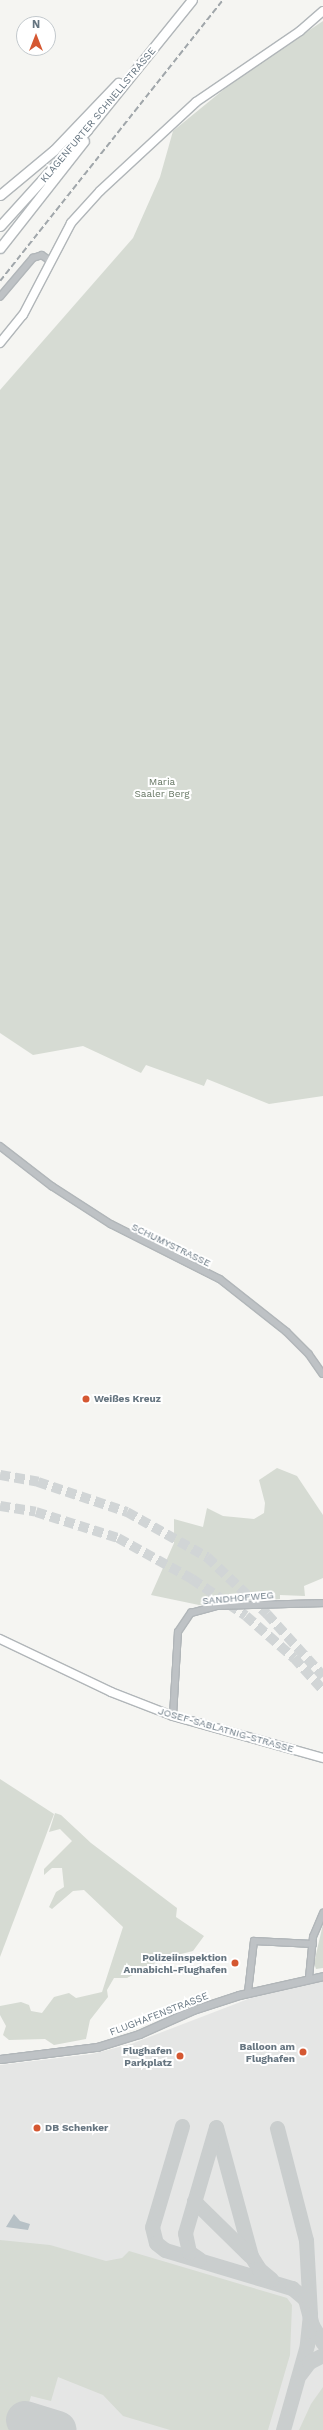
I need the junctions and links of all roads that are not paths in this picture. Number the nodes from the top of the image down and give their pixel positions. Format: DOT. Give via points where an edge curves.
graph roads {
  1 [pos="192,0"];
  2 [pos="323,11"];
  3 [pos="145,59"];
  4 [pos="87,130"];
  5 [pos="0,195"];
  6 [pos="0,226"];
  7 [pos="0,248"];
  8 [pos="51,261"];
  9 [pos="0,297"];
  10 [pos="0,342"];
  11 [pos="0,1146"];
  12 [pos="323,1374"];
  13 [pos="323,1603"];
  14 [pos="0,1639"];
  15 [pos="173,1716"];
  16 [pos="323,1758"];
  17 [pos="323,1913"];
  18 [pos="312,1944"];
  19 [pos="323,1976"];
  20 [pos="309,1978"];
  21 [pos="248,1992"];
  22 [pos="0,2059"];
  1 -- 3 [label="highway, KLAGENFURTER SCHNELLSTRASSE"];
  2 -- 8 [label="main road" via="300,31 196,102 167,128 85,206 71,224"];
  3 -- 4 [label="highway, KLAGENFURTER SCHNELLSTRASSE"];
  3 -- 5 [label="highway" via="137,63 49,155"];
  4 -- 6 [label="highway, KLAGENFURTER SCHNELLSTRASSE"];
  4 -- 7 [label="highway" via="86,139"];
  8 -- 9 [label="street" via="42,255 33,258"];
  8 -- 10 [label="main road" via="23,315"];
  11 -- 12 [label="street, SCHUMYSTRASSE" via="98,1217 150,1246 220,1279 287,1332 309,1354"];
  13 -- 15 [label="street, SANDHOFWEG" via="218,1606 191,1613 178,1632"];
  14 -- 15 [label="main road, JOSEF-SABLATNIG-STRASSE" via="111,1692"];
  15 -- 16 [label="main road, JOSEF-SABLATNIG-STRASSE"];
  17 -- 18 [label="street"];
  18 -- 20 [label="street"];
  18 -- 21 [label="street" via="254,1941"];
  19 -- 20 [label="street, FLUGHAFENSTRASSE"];
  20 -- 21 [label="street, FLUGHAFENSTRASSE"];
  21 -- 22 [label="street, FLUGHAFENSTRASSE" via="193,2010 113,2043 60,2054"];
}
